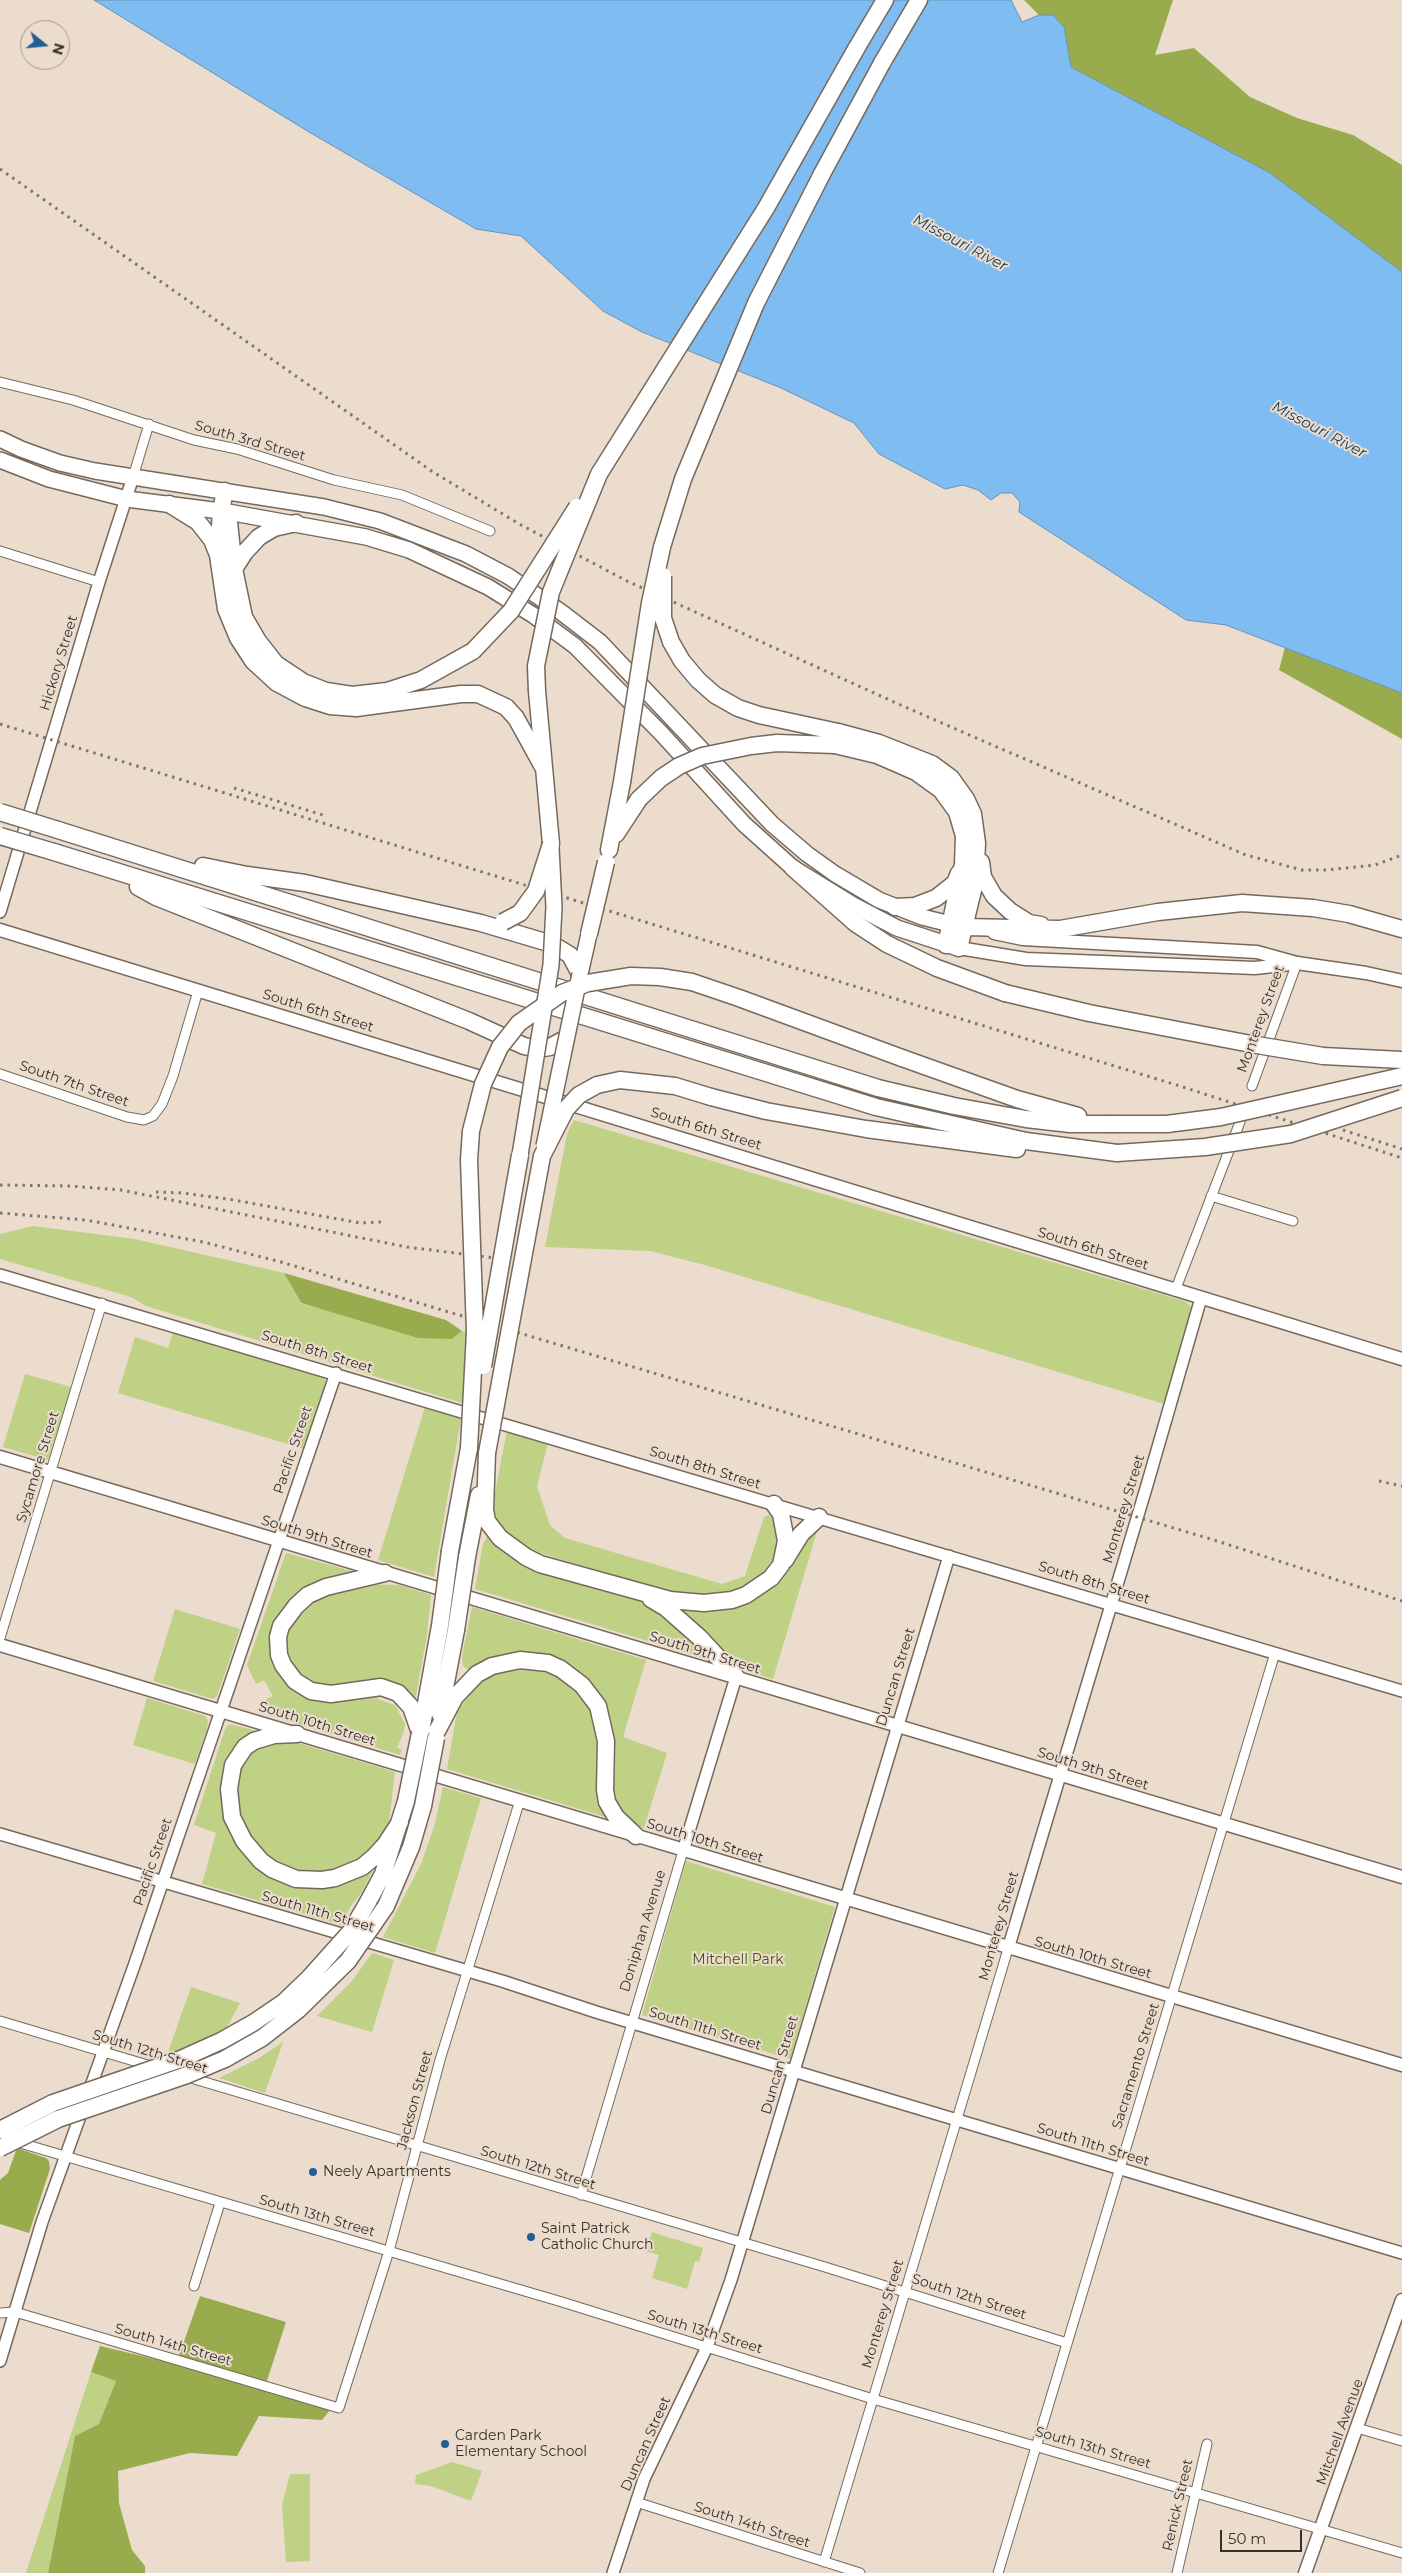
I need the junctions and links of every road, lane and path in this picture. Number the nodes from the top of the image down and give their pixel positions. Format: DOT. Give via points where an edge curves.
graph roads {
  1 [pos="885,0"];
  2 [pos="919,0"];
  3 [pos="0,382"];
  4 [pos="149,424"];
  5 [pos="0,439"];
  6 [pos="0,460"];
  7 [pos="599,474"];
  8 [pos="133,477"];
  9 [pos="225,491"];
  10 [pos="127,499"];
  11 [pos="169,504"];
  12 [pos="224,511"];
  13 [pos="296,523"];
  14 [pos="490,531"];
  15 [pos="662,547"];
  16 [pos="0,551"];
  17 [pos="218,555"];
  18 [pos="234,569"];
  19 [pos="99,582"];
  20 [pos="836,739"];
  21 [pos="542,767"];
  22 [pos="0,812"];
  23 [pos="0,836"];
  24 [pos="977,842"];
  25 [pos="551,844"];
  26 [pos="129,852"];
  27 [pos="607,856"];
  28 [pos="963,864"];
  29 [pos="793,868"];
  30 [pos="105,869"];
  31 [pos="895,907"];
  32 [pos="0,912"];
  33 [pos="504,926"];
  34 [pos="957,926"];
  35 [pos="1060,929"];
  36 [pos="1402,929"];
  37 [pos="0,930"];
  38 [pos="589,934"];
  39 [pos="552,944"];
  40 [pos="953,947"];
  41 [pos="1297,963"];
  42 [pos="580,974"];
  43 [pos="1402,981"];
  44 [pos="198,991"];
  45 [pos="565,1039"];
  46 [pos="538,1049"];
  47 [pos="1402,1060"];
  48 [pos="0,1074"];
  49 [pos="1402,1076"];
  50 [pos="1252,1086"];
  51 [pos="1402,1098"];
  52 [pos="1240,1122"];
  53 [pos="1111,1124"];
  54 [pos="1117,1152"];
  55 [pos="520,1155"];
  56 [pos="542,1156"];
  57 [pos="1211,1196"];
  58 [pos="1293,1221"];
  59 [pos="0,1275"];
  60 [pos="1175,1290"];
  61 [pos="1201,1298"];
  62 [pos="102,1303"];
  63 [pos="1402,1360"];
  64 [pos="336,1373"];
  65 [pos="469,1448"];
  66 [pos="487,1453"];
  67 [pos="0,1458"];
  68 [pos="51,1473"];
  69 [pos="774,1504"];
  70 [pos="819,1517"];
  71 [pos="278,1541"];
  72 [pos="950,1556"];
  73 [pos="780,1565"];
  74 [pos="385,1573"];
  75 [pos="638,1592"];
  76 [pos="1111,1603"];
  77 [pos="0,1638"];
  78 [pos="0,1644"];
  79 [pos="1275,1653"];
  80 [pos="736,1677"];
  81 [pos="1402,1691"];
  82 [pos="220,1710"];
  83 [pos="897,1726"];
  84 [pos="297,1734"];
  85 [pos="431,1734"];
  86 [pos="1060,1774"];
  87 [pos="520,1800"];
  88 [pos="400,1822"];
  89 [pos="1224,1824"];
  90 [pos="0,1834"];
  91 [pos="636,1836"];
  92 [pos="683,1851"];
  93 [pos="1402,1877"];
  94 [pos="163,1882"];
  95 [pos="845,1900"];
  96 [pos="1008,1949"];
  97 [pos="466,1971"];
  98 [pos="1171,1996"];
  99 [pos="0,2021"];
  100 [pos="631,2022"];
  101 [pos="103,2052"];
  102 [pos="1402,2065"];
  103 [pos="793,2070"];
  104 [pos="958,2120"];
  105 [pos="0,2130"];
  106 [pos="0,2137"];
  107 [pos="417,2146"];
  108 [pos="0,2148"];
  109 [pos="66,2157"];
  110 [pos="1120,2168"];
  111 [pos="581,2195"];
  112 [pos="220,2203"];
  113 [pos="742,2242"];
  114 [pos="389,2251"];
  115 [pos="1402,2253"];
  116 [pos="194,2286"];
  117 [pos="906,2292"];
  118 [pos="1402,2300"];
  119 [pos="0,2312"];
  120 [pos="15,2312"];
  121 [pos="1067,2343"];
  122 [pos="706,2347"];
  123 [pos="0,2361"];
  124 [pos="873,2398"];
  125 [pos="338,2408"];
  126 [pos="1357,2428"];
  127 [pos="1402,2441"];
  128 [pos="1207,2444"];
  129 [pos="1036,2446"];
  130 [pos="1195,2493"];
  131 [pos="636,2502"];
  132 [pos="1321,2529"];
  133 [pos="1402,2552"];
  134 [pos="824,2562"];
  135 [pos="613,2573"];
  136 [pos="860,2573"];
  137 [pos="998,2573"];
  138 [pos="1177,2573"];
  139 [pos="1305,2573"];
  1 -- 7 [label="highway, bridge" via="766,208"];
  2 -- 15 [label="highway, bridge" via="823,172 756,303 683,480"];
  3 -- 4 [label="street, South 3rd Street"];
  4 -- 8 [label="street, Hickory Street"];
  4 -- 14 [label="street, South 3rd Street" via="334,480 402,496"];
  5 -- 8 [label="main road" via="60,463"];
  6 -- 10 [label="main road" via="49,479"];
  7 -- 18 [label="highway, bridge" via="511,610 473,651 421,680 387,691 352,695 326,691 303,682 276,664 244,616"];
  7 -- 21 [label="highway, bridge" via="550,592 536,666"];
  8 -- 9 [label="main road"];
  8 -- 10 [label="street, Hickory Street"];
  9 -- 12 [label="highway"];
  9 -- 31 [label="main road" via="324,507 380,521 466,554 508,576 600,642 772,824 807,854 835,874"];
  10 -- 11 [label="main road"];
  10 -- 19 [label="street, Hickory Street"];
  11 -- 12 [label="main road"];
  11 -- 17 [label="highway" via="198,522 212,540"];
  12 -- 13 [label="main road"];
  12 -- 17 [label="highway"];
  12 -- 18 [label="highway"];
  13 -- 18 [label="highway" via="274,528 259,537"];
  13 -- 29 [label="main road" via="366,537 409,550 488,586 533,614 575,646 611,680 744,824"];
  15 -- 20 [label="highway, bridge" via="663,618 678,654 698,680 738,708"];
  15 -- 27 [label="highway, bridge"];
  16 -- 19 [label="street"];
  17 -- 21 [label="highway" via="226,609 238,638 253,662 277,683 305,698 330,706 356,708 478,694 506,707 516,718"];
  19 -- 32 [label="street, Hickory Street"];
  20 -- 24 [label="highway" via="907,753 932,764 952,778 973,814"];
  20 -- 27 [label="highway, bridge" via="751,746 702,756 679,766 639,799 620,825"];
  20 -- 28 [label="highway" via="916,772 941,790 956,812 964,836"];
  21 -- 25 [label="highway"];
  22 -- 26 [label="highway, bridge"];
  23 -- 30 [label="highway, bridge"];
  24 -- 34 [label="highway" via="975,882"];
  24 -- 35 [label="highway" via="983,877 994,896 1010,912 1029,923"];
  25 -- 33 [label="highway, bridge" via="536,891 520,913"];
  25 -- 39 [label="main road, bridge"];
  26 -- 33 [label="highway" via="305,883"];
  26 -- 53 [label="highway" via="878,1088 1026,1119"];
  27 -- 38 [label="highway, bridge"];
  28 -- 31 [label="highway" via="954,883 936,898 915,906"];
  28 -- 34 [label="highway"];
  29 -- 40 [label="main road" via="897,928"];
  29 -- 47 [label="highway, bridge" via="855,923 887,944 937,968 1005,993 1089,1013 1251,1044 1323,1056"];
  30 -- 46 [label="highway" via="156,896"];
  30 -- 54 [label="highway" via="876,1107 1026,1141"];
  31 -- 34 [label="main road"];
  33 -- 39 [label="highway"];
  34 -- 35 [label="highway"];
  34 -- 40 [label="highway"];
  34 -- 41 [label="main road" via="1023,938 1257,952"];
  35 -- 36 [label="highway" via="1158,912 1242,903 1349,914"];
  37 -- 44 [label="main road, South 6th Street"];
  38 -- 42 [label="main road"];
  39 -- 42 [label="highway" via="570,955"];
  39 -- 46 [label="main road, bridge"];
  40 -- 41 [label="main road" via="1026,959 1123,964 1255,968"];
  41 -- 43 [label="main road"];
  41 -- 50 [label="street, Monterey Street"];
  42 -- 45 [label="main road, bridge"];
  44 -- 48 [label="street, South 7th Street" via="162,1104 153,1116 144,1120 126,1117"];
  44 -- 60 [label="main road, South 6th Street"];
  45 -- 46 [label="highway"];
  45 -- 56 [label="main road, bridge"];
  46 -- 55 [label="main road, bridge"];
  49 -- 53 [label="highway, bridge" via="1221,1117 1166,1124"];
  51 -- 54 [label="highway, bridge" via="1291,1134 1205,1147"];
  52 -- 57 [label="street"];
  53 -- 65 [label="highway, bridge" via="1017,1098 692,982 630,976 588,983 562,993 519,1023 500,1048 483,1084 471,1131 469,1160 476,1332"];
  54 -- 56 [label="highway, bridge" via="1094,1154 1029,1150 916,1136 766,1111 675,1086 620,1080 597,1085 579,1095 566,1109"];
  55 -- 65 [label="highway, bridge"];
  56 -- 66 [label="highway, bridge"];
  57 -- 58 [label="street"];
  57 -- 60 [label="street"];
  59 -- 62 [label="street, South 8th Street"];
  60 -- 61 [label="main road, South 6th Street"];
  61 -- 63 [label="main road, South 6th Street"];
  61 -- 76 [label="street, Monterey Street"];
  62 -- 64 [label="street, South 8th Street"];
  62 -- 68 [label="street, Sycamore Street"];
  64 -- 69 [label="street, South 8th Street"];
  64 -- 71 [label="street, Pacific Street"];
  65 -- 85 [label="highway, bridge" via="450,1550"];
  66 -- 75 [label="highway" via="485,1510 487,1521 500,1538 540,1564"];
  66 -- 85 [label="highway, bridge" via="456,1630"];
  67 -- 68 [label="main road, South 9th Street"];
  68 -- 71 [label="main road, South 9th Street"];
  68 -- 77 [label="street, Sycamore Street"];
  69 -- 70 [label="street, South 8th Street"];
  69 -- 73 [label="highway" via="785,1529 786,1541"];
  70 -- 72 [label="street, South 8th Street"];
  70 -- 73 [label="highway" via="801,1534"];
  71 -- 74 [label="main road, South 9th Street"];
  71 -- 82 [label="street, Pacific Street"];
  72 -- 76 [label="street, South 8th Street"];
  72 -- 83 [label="street, Duncan Street"];
  73 -- 75 [label="highway" via="771,1578 746,1596 725,1601 689,1603"];
  74 -- 80 [label="main road, South 9th Street"];
  74 -- 85 [label="highway" via="326,1587 308,1595 281,1626 279,1655 294,1681 311,1691 331,1694 380,1687 398,1693"];
  75 -- 80 [label="highway" via="684,1623"];
  76 -- 79 [label="street, South 8th Street"];
  76 -- 86 [label="street, Monterey Street"];
  78 -- 82 [label="main road, South 10th Street"];
  79 -- 81 [label="street, South 8th Street"];
  79 -- 89 [label="street, Sacramento Street"];
  80 -- 83 [label="main road, South 9th Street"];
  80 -- 92 [label="street, Doniphan Avenue"];
  82 -- 84 [label="main road, South 10th Street"];
  82 -- 94 [label="street, Pacific Street"];
  83 -- 86 [label="main road, South 9th Street"];
  83 -- 95 [label="street, Duncan Street"];
  84 -- 87 [label="main road, South 10th Street"];
  84 -- 88 [label="highway" via="274,1735 254,1741 245,1746 233,1765 229,1789 232,1817 244,1841 261,1861 296,1879 335,1878 374,1857"];
  85 -- 88 [label="highway, bridge"];
  85 -- 91 [label="highway" via="455,1697 478,1674 492,1666 520,1660 548,1663 561,1669 582,1685 598,1706 606,1741 607,1802 616,1817"];
  85 -- 108 [label="highway, bridge" via="423,1806 411,1848 386,1906 342,1967 298,2010 262,2038 225,2059 58,2119"];
  86 -- 89 [label="main road, South 9th Street"];
  86 -- 96 [label="street, Monterey Street"];
  87 -- 91 [label="main road, South 10th Street"];
  87 -- 97 [label="street, Jackson Street"];
  88 -- 105 [label="highway, bridge" via="383,1874 351,1931 284,2002 221,2041 181,2059 53,2103"];
  89 -- 93 [label="main road, South 9th Street"];
  89 -- 98 [label="street, Sacramento Street"];
  90 -- 94 [label="street, South 11th Street"];
  91 -- 92 [label="main road, South 10th Street"];
  92 -- 95 [label="main road, South 10th Street"];
  92 -- 100 [label="street, Doniphan Avenue"];
  94 -- 97 [label="street, South 11th Street"];
  94 -- 101 [label="street, Pacific Street"];
  95 -- 96 [label="main road, South 10th Street"];
  95 -- 103 [label="street, Duncan Street"];
  96 -- 98 [label="main road, South 10th Street"];
  96 -- 104 [label="street, Monterey Street"];
  97 -- 100 [label="street, South 11th Street"];
  97 -- 107 [label="street, Jackson Street"];
  98 -- 102 [label="main road, South 10th Street"];
  98 -- 110 [label="street, Sacramento Street"];
  99 -- 101 [label="street, South 12th Street"];
  100 -- 103 [label="street, South 11th Street"];
  100 -- 111 [label="street, Doniphan Avenue"];
  101 -- 107 [label="street, South 12th Street"];
  101 -- 109 [label="street, Pacific Street"];
  103 -- 104 [label="street, South 11th Street"];
  103 -- 113 [label="street, Duncan Street"];
  104 -- 110 [label="street, South 11th Street"];
  104 -- 117 [label="street, Monterey Street"];
  106 -- 109 [label="street, South 13th Street"];
  107 -- 111 [label="street, South 12th Street"];
  107 -- 114 [label="street, Jackson Street"];
  109 -- 112 [label="street, South 13th Street"];
  109 -- 120 [label="street, Pacific Street"];
  110 -- 115 [label="street, South 11th Street"];
  110 -- 121 [label="street, Sacramento Street"];
  111 -- 113 [label="street, South 12th Street"];
  112 -- 114 [label="street, South 13th Street"];
  112 -- 116 [label="street"];
  113 -- 117 [label="street, South 12th Street"];
  113 -- 122 [label="street, Duncan Street"];
  114 -- 122 [label="street, South 13th Street"];
  114 -- 125 [label="street, Jackson Street"];
  117 -- 121 [label="street, South 12th Street"];
  117 -- 124 [label="street, Monterey Street"];
  118 -- 126 [label="main road, Mitchell Avenue"];
  119 -- 120 [label="street, South 14th Street"];
  120 -- 123 [label="street, Pacific Street"];
  120 -- 125 [label="street, South 14th Street"];
  121 -- 129 [label="street, Sacramento Street"];
  122 -- 124 [label="street, South 13th Street"];
  122 -- 131 [label="street, Duncan Street"];
  124 -- 129 [label="street, South 13th Street"];
  124 -- 134 [label="street, Monterey Street"];
  126 -- 127 [label="street"];
  126 -- 132 [label="main road, Mitchell Avenue"];
  128 -- 130 [label="street, Renick Street"];
  129 -- 130 [label="street, South 13th Street"];
  129 -- 137 [label="street, Sacramento Street"];
  130 -- 132 [label="street, South 13th Street"];
  130 -- 138 [label="street, Renick Street"];
  131 -- 134 [label="street, South 14th Street"];
  131 -- 135 [label="street, Duncan Street"];
  132 -- 133 [label="street, South 13th Street"];
  132 -- 139 [label="main road, Mitchell Avenue"];
  134 -- 136 [label="street, South 14th Street"];
}
